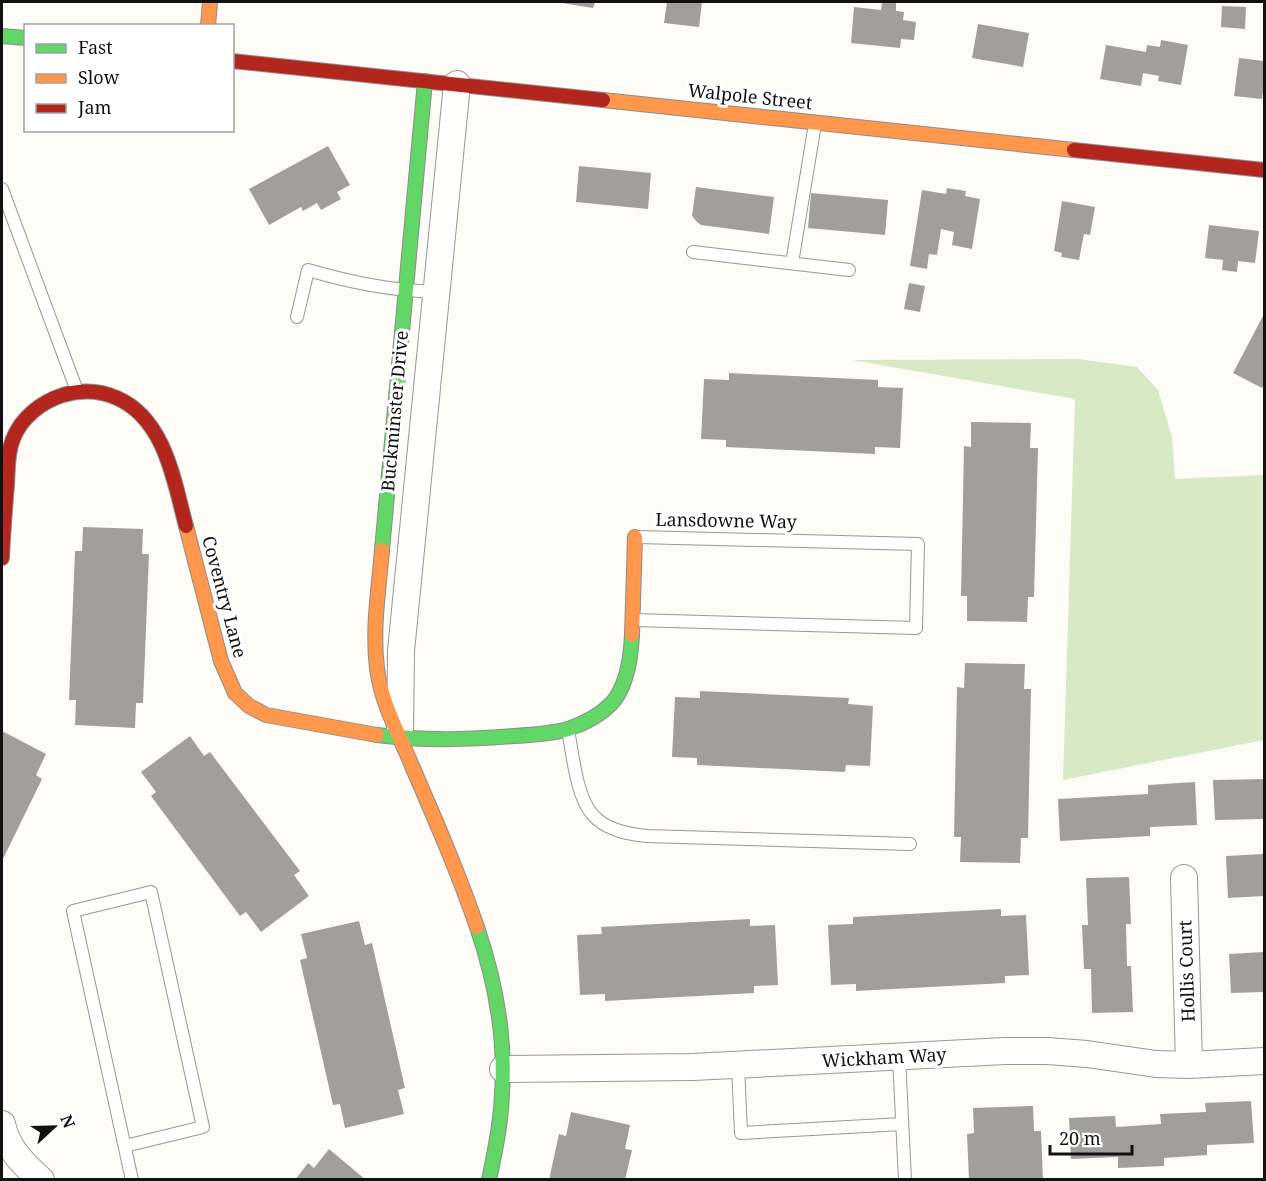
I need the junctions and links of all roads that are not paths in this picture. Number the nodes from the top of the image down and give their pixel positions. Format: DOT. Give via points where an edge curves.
graph roads {
  1 [pos="210,2"];
  2 [pos="208,24"];
  3 [pos="2,36"];
  4 [pos="24,39"];
  5 [pos="234,61"];
  6 [pos="425,81"];
  7 [pos="457,84"];
  8 [pos="815,122"];
  9 [pos="1264,170"];
  10 [pos="2,189"];
  11 [pos="693,252"];
  12 [pos="792,263"];
  13 [pos="849,270"];
  14 [pos="406,291"];
  15 [pos="436,292"];
  16 [pos="297,317"];
  17 [pos="77,392"];
  18 [pos="635,537"];
  19 [pos="2,558"];
  20 [pos="633,620"];
  21 [pos="567,729"];
  22 [pos="400,738"];
  23 [pos="910,844"];
  24 [pos="1184,878"];
  25 [pos="899,1057"];
  26 [pos="1264,1061"];
  27 [pos="738,1065"];
  28 [pos="1189,1065"];
  29 [pos="503,1069"];
  30 [pos="902,1124"];
  31 [pos="2,1131"];
  32 [pos="125,1146"];
  33 [pos="40,1179"];
  34 [pos="132,1179"];
  35 [pos="489,1179"];
  36 [pos="905,1179"];
  1 -- 2 [label="street"];
  3 -- 4 [label="street"];
  5 -- 6 [label="street, Walpole Street"];
  6 -- 7 [label="street, Walpole Street"];
  6 -- 14 [label="street, Buckminster Drive"];
  7 -- 8 [label="street, Walpole Street"];
  7 -- 15 [label="street, Buckminster Drive"];
  8 -- 9 [label="street, Walpole Street"];
  8 -- 12 [label="lane"];
  10 -- 17 [label="lane"];
  11 -- 12 [label="lane"];
  12 -- 13 [label="lane"];
  14 -- 15 [label="lane"];
  14 -- 16 [label="lane" via="345,281 308,270"];
  14 -- 22 [label="street, Buckminster Drive" via="376,617 378,676"];
  15 -- 22 [label="street, Buckminster Drive" via="401,651"];
  17 -- 19 [label="street, Coventry Lane" via="38,407 22,421 13,439"];
  17 -- 22 [label="street, Coventry Lane" via="98,392 135,408 161,443 221,661 236,693 266,715"];
  18 -- 20 [label="street, Lansdowne Way"];
  18 -- 20 [label="lane, Lansdowne Way" via="918,544 916,628"];
  20 -- 21 [label="street, Lansdowne Way" via="625,680 612,703 591,719"];
  21 -- 22 [label="street, Lansdowne Way" via="479,739"];
  21 -- 23 [label="lane" via="587,807 597,818 620,831 647,836"];
  22 -- 29 [label="street, Buckminster Drive" via="456,868 485,950 502,1032"];
  24 -- 28 [label="street, Hollis Court"];
  25 -- 27 [label="street, Wickham Way"];
  25 -- 28 [label="street, Wickham Way" via="1047,1051"];
  25 -- 30 [label="lane"];
  26 -- 28 [label="street, Wickham Way"];
  27 -- 29 [label="street, Wickham Way"];
  27 -- 30 [label="lane" via="741,1133"];
  29 -- 35 [label="street, Buckminster Drive" via="502,1108"];
  30 -- 36 [label="lane"];
  31 -- 33 [label="street" via="19,1160"];
  32 -- 32 [label="lane" via="203,1127 151,892 73,911"];
  32 -- 34 [label="lane"];
}
